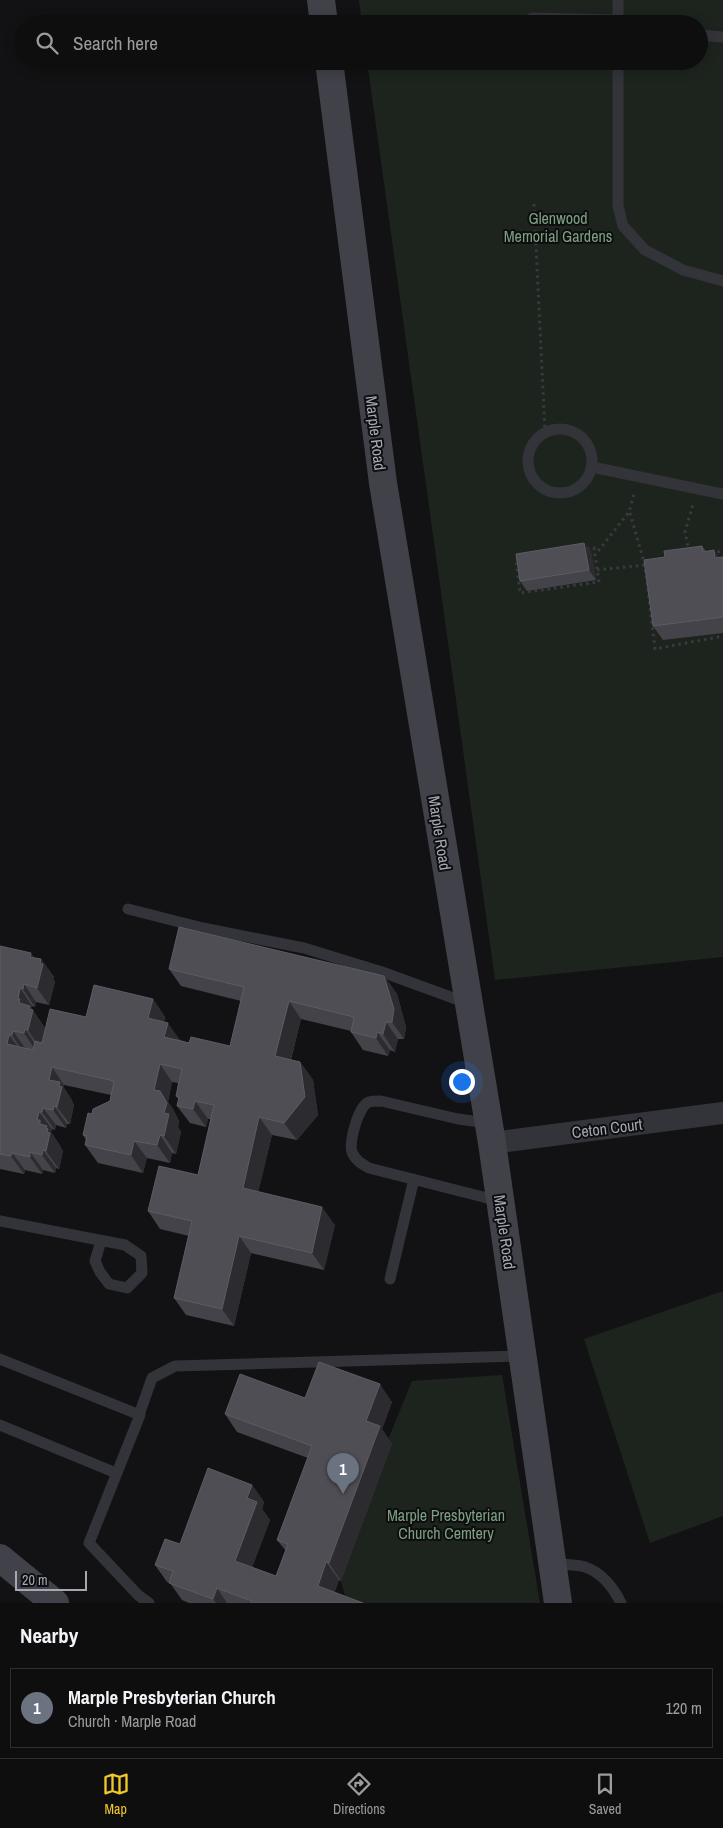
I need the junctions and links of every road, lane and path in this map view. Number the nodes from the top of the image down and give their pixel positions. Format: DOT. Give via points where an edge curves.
graph roads {
  1 [pos="321,0"];
  2 [pos="618,0"];
  3 [pos="323,15"];
  4 [pos="618,15"];
  5 [pos="708,36"];
  6 [pos="723,37"];
  7 [pos="330,70"];
  8 [pos="618,70"];
  9 [pos="534,204"];
  10 [pos="723,281"];
  11 [pos="545,432"];
  12 [pos="592,467"];
  13 [pos="697,488"];
  14 [pos="723,494"];
  15 [pos="584,550"];
  16 [pos="723,551"];
  17 [pos="706,554"];
  18 [pos="595,555"];
  19 [pos="690,557"];
  20 [pos="526,558"];
  21 [pos="654,564"];
  22 [pos="645,566"];
  23 [pos="597,570"];
  24 [pos="723,636"];
  25 [pos="128,909"];
  26 [pos="469,1004"];
  27 [pos="723,1113"];
  28 [pos="490,1133"];
  29 [pos="414,1179"];
  30 [pos="500,1202"];
  31 [pos="0,1221"];
  32 [pos="100,1241"];
  33 [pos="390,1279"];
  34 [pos="522,1356"];
  35 [pos="0,1359"];
  36 [pos="139,1415"];
  37 [pos="0,1425"];
  38 [pos="116,1473"];
  39 [pos="0,1558"];
  40 [pos="553,1564"];
  41 [pos="55,1603"];
  42 [pos="149,1603"];
  43 [pos="558,1603"];
  44 [pos="621,1603"];
  1 -- 3 [label="street"];
  2 -- 4 [label="lane"];
  5 -- 6 [label="lane"];
  7 -- 26 [label="street, Marple Road" via="383,483"];
  8 -- 10 [label="lane" via="618,206 623,226 646,250 684,270"];
  9 -- 11 [label="path"];
  11 -- 12 [label="lane" via="555,429 575,432 589,447"];
  11 -- 12 [label="lane" via="530,447 528,458 528,469 540,487 550,492 571,491 581,486"];
  12 -- 13 [label="lane"];
  13 -- 14 [label="lane"];
  13 -- 19 [label="path" via="685,532"];
  15 -- 18 [label="path" via="594,548"];
  16 -- 17 [label="path"];
  18 -- 22 [label="path" via="629,512"];
  18 -- 23 [label="path"];
  20 -- 23 [label="path" via="516,559 520,593 599,582"];
  21 -- 22 [label="path"];
  22 -- 23 [label="path"];
  22 -- 24 [label="path" via="655,649"];
  25 -- 26 [label="lane" via="304,948"];
  26 -- 28 [label="street, Marple Road"];
  27 -- 28 [label="street, Ceton Court"];
  28 -- 29 [label="lane" via="458,1119 381,1101 368,1102 360,1110 351,1144 352,1154 369,1168"];
  28 -- 30 [label="street, Marple Road"];
  29 -- 30 [label="lane"];
  29 -- 33 [label="lane"];
  30 -- 34 [label="street, Marple Road"];
  31 -- 32 [label="lane"];
  32 -- 32 [label="lane" via="125,1246 141,1256 142,1273 127,1288 109,1284 100,1272 95,1260"];
  34 -- 36 [label="lane" via="174,1366 152,1378"];
  34 -- 40 [label="street, Marple Road"];
  35 -- 36 [label="lane"];
  36 -- 38 [label="lane"];
  37 -- 38 [label="lane"];
  38 -- 42 [label="lane" via="89,1543"];
  39 -- 41 [label="street"];
  40 -- 43 [label="street, Marple Road"];
  40 -- 44 [label="lane" via="585,1567 602,1577"];
}
